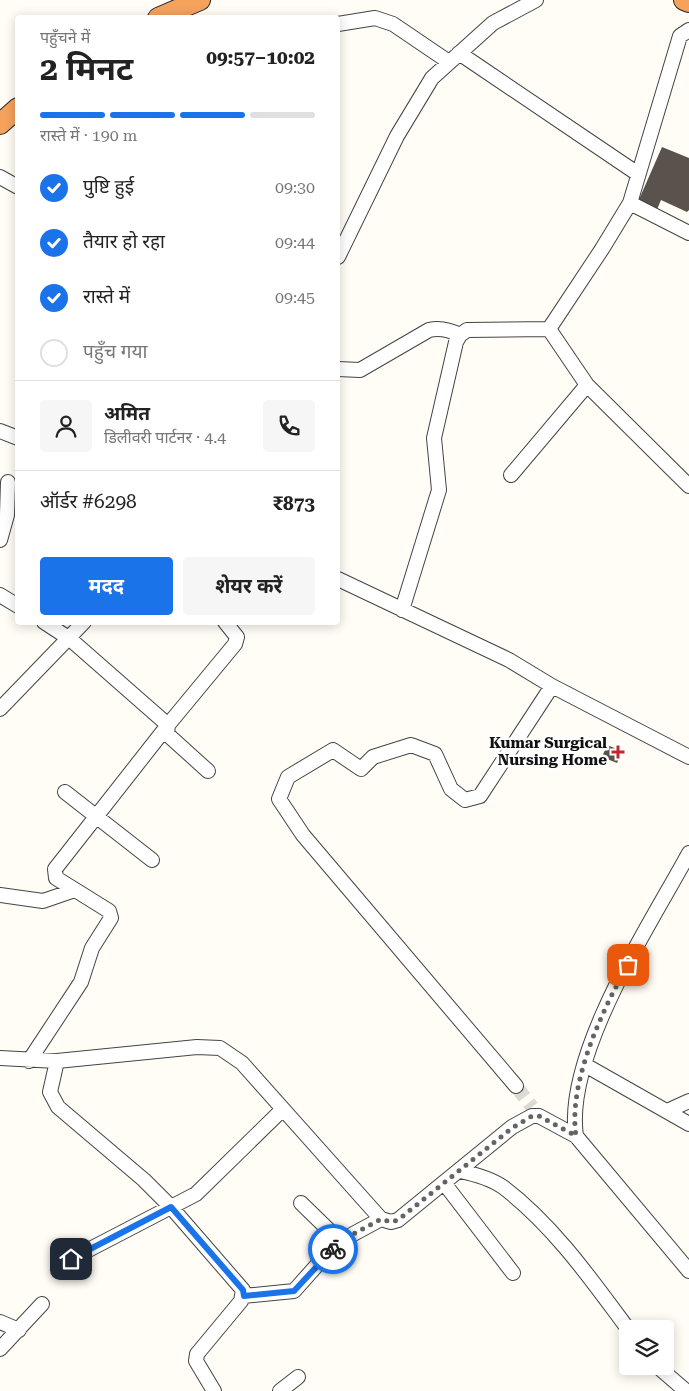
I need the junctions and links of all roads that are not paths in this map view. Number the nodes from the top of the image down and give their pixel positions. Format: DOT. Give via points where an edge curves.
graph roads {
  1 [pos="200,0"];
  2 [pos="536,0"];
  3 [pos="684,0"];
  4 [pos="689,2"];
  5 [pos="165,15"];
  6 [pos="340,24"];
  7 [pos="689,30"];
  8 [pos="454,58"];
  9 [pos="15,111"];
  10 [pos="0,124"];
  11 [pos="638,174"];
  12 [pos="0,177"];
  13 [pos="15,185"];
  14 [pos="630,203"];
  15 [pos="689,233"];
  16 [pos="340,253"];
  17 [pos="549,329"];
  18 [pos="460,334"];
  19 [pos="340,369"];
  20 [pos="587,385"];
  21 [pos="0,431"];
  22 [pos="15,437"];
  23 [pos="511,475"];
  24 [pos="8,482"];
  25 [pos="689,486"];
  26 [pos="0,540"];
  27 [pos="340,580"];
  28 [pos="0,595"];
  29 [pos="15,604"];
  30 [pos="402,610"];
  31 [pos="49,625"];
  32 [pos="82,625"];
  33 [pos="227,625"];
  34 [pos="70,639"];
  35 [pos="552,686"];
  36 [pos="0,709"];
  37 [pos="168,725"];
  38 [pos="689,757"];
  39 [pos="208,771"];
  40 [pos="64,792"];
  41 [pos="95,816"];
  42 [pos="689,853"];
  43 [pos="152,860"];
  44 [pos="74,890"];
  45 [pos="0,895"];
  46 [pos="0,1058"];
  47 [pos="28,1061"];
  48 [pos="57,1061"];
  49 [pos="585,1065"];
  50 [pos="516,1086"];
  51 [pos="689,1101"];
  52 [pos="283,1109"];
  53 [pos="667,1111"];
  54 [pos="689,1124"];
  55 [pos="576,1136"];
  56 [pos="460,1171"];
  57 [pos="444,1183"];
  58 [pos="301,1202"];
  59 [pos="171,1207"];
  60 [pos="381,1219"];
  61 [pos="341,1242"];
  62 [pos="71,1259"];
  63 [pos="689,1271"];
  64 [pos="513,1273"];
  65 [pos="244,1296"];
  66 [pos="42,1304"];
  67 [pos="621,1320"];
  68 [pos="0,1322"];
  69 [pos="20,1330"];
  70 [pos="0,1349"];
  71 [pos="667,1375"];
  72 [pos="298,1377"];
  73 [pos="214,1391"];
  74 [pos="280,1391"];
  75 [pos="686,1391"];
  1 -- 5 [label="highway"];
  2 -- 8 [label="street" via="493,23"];
  3 -- 4 [label="highway"];
  6 -- 8 [label="street" via="375,18 393,24"];
  7 -- 11 [label="street" via="680,36"];
  8 -- 11 [label="street"];
  8 -- 16 [label="street" via="432,78 416,101"];
  9 -- 10 [label="highway"];
  11 -- 14 [label="street"];
  12 -- 13 [label="street"];
  14 -- 15 [label="street"];
  14 -- 17 [label="street"];
  17 -- 18 [label="street" via="477,328"];
  17 -- 20 [label="street"];
  18 -- 19 [label="street" via="435,328 360,370"];
  18 -- 30 [label="street" via="434,438 439,490"];
  20 -- 23 [label="street"];
  20 -- 25 [label="street"];
  21 -- 22 [label="street"];
  24 -- 26 [label="street" via="7,515"];
  27 -- 30 [label="street"];
  28 -- 29 [label="street"];
  30 -- 35 [label="street" via="509,660"];
  31 -- 34 [label="street"];
  32 -- 34 [label="street"];
  33 -- 37 [label="street" via="237,637 235,644"];
  34 -- 36 [label="street"];
  34 -- 37 [label="street"];
  35 -- 38 [label="street"];
  35 -- 50 [label="street" via="480,796 465,800 450,789 435,754 411,745 373,757 361,768 333,750 288,777 279,799 303,835"];
  37 -- 39 [label="street" via="167,734"];
  37 -- 41 [label="street"];
  40 -- 41 [label="street"];
  41 -- 43 [label="street"];
  41 -- 44 [label="street" via="55,869 56,878"];
  42 -- 49 [label="street" via="610,996"];
  44 -- 45 [label="street" via="44,901"];
  44 -- 47 [label="street" via="109,911 111,918 92,948 81,982"];
  46 -- 47 [label="street"];
  47 -- 48 [label="street"];
  48 -- 52 [label="street" via="197,1047 220,1048 242,1064"];
  48 -- 59 [label="street" via="50,1092 58,1107"];
  49 -- 53 [label="street"];
  49 -- 55 [label="street" via="576,1092"];
  51 -- 53 [label="street"];
  52 -- 59 [label="street" via="196,1194"];
  52 -- 60 [label="street"];
  53 -- 54 [label="street"];
  55 -- 56 [label="street" via="536,1111"];
  55 -- 63 [label="street"];
  56 -- 57 [label="street"];
  56 -- 67 [label="street" via="502,1187 550,1231"];
  57 -- 60 [label="street" via="398,1220"];
  57 -- 64 [label="street"];
  58 -- 61 [label="street"];
  59 -- 62 [label="street"];
  59 -- 65 [label="street" via="243,1290"];
  60 -- 61 [label="street"];
  61 -- 65 [label="street" via="294,1291"];
  65 -- 73 [label="street" via="197,1354 196,1361"];
  66 -- 69 [label="street"];
  68 -- 69 [label="street"];
  69 -- 70 [label="street"];
  71 -- 75 [label="street"];
  72 -- 74 [label="street"];
}
